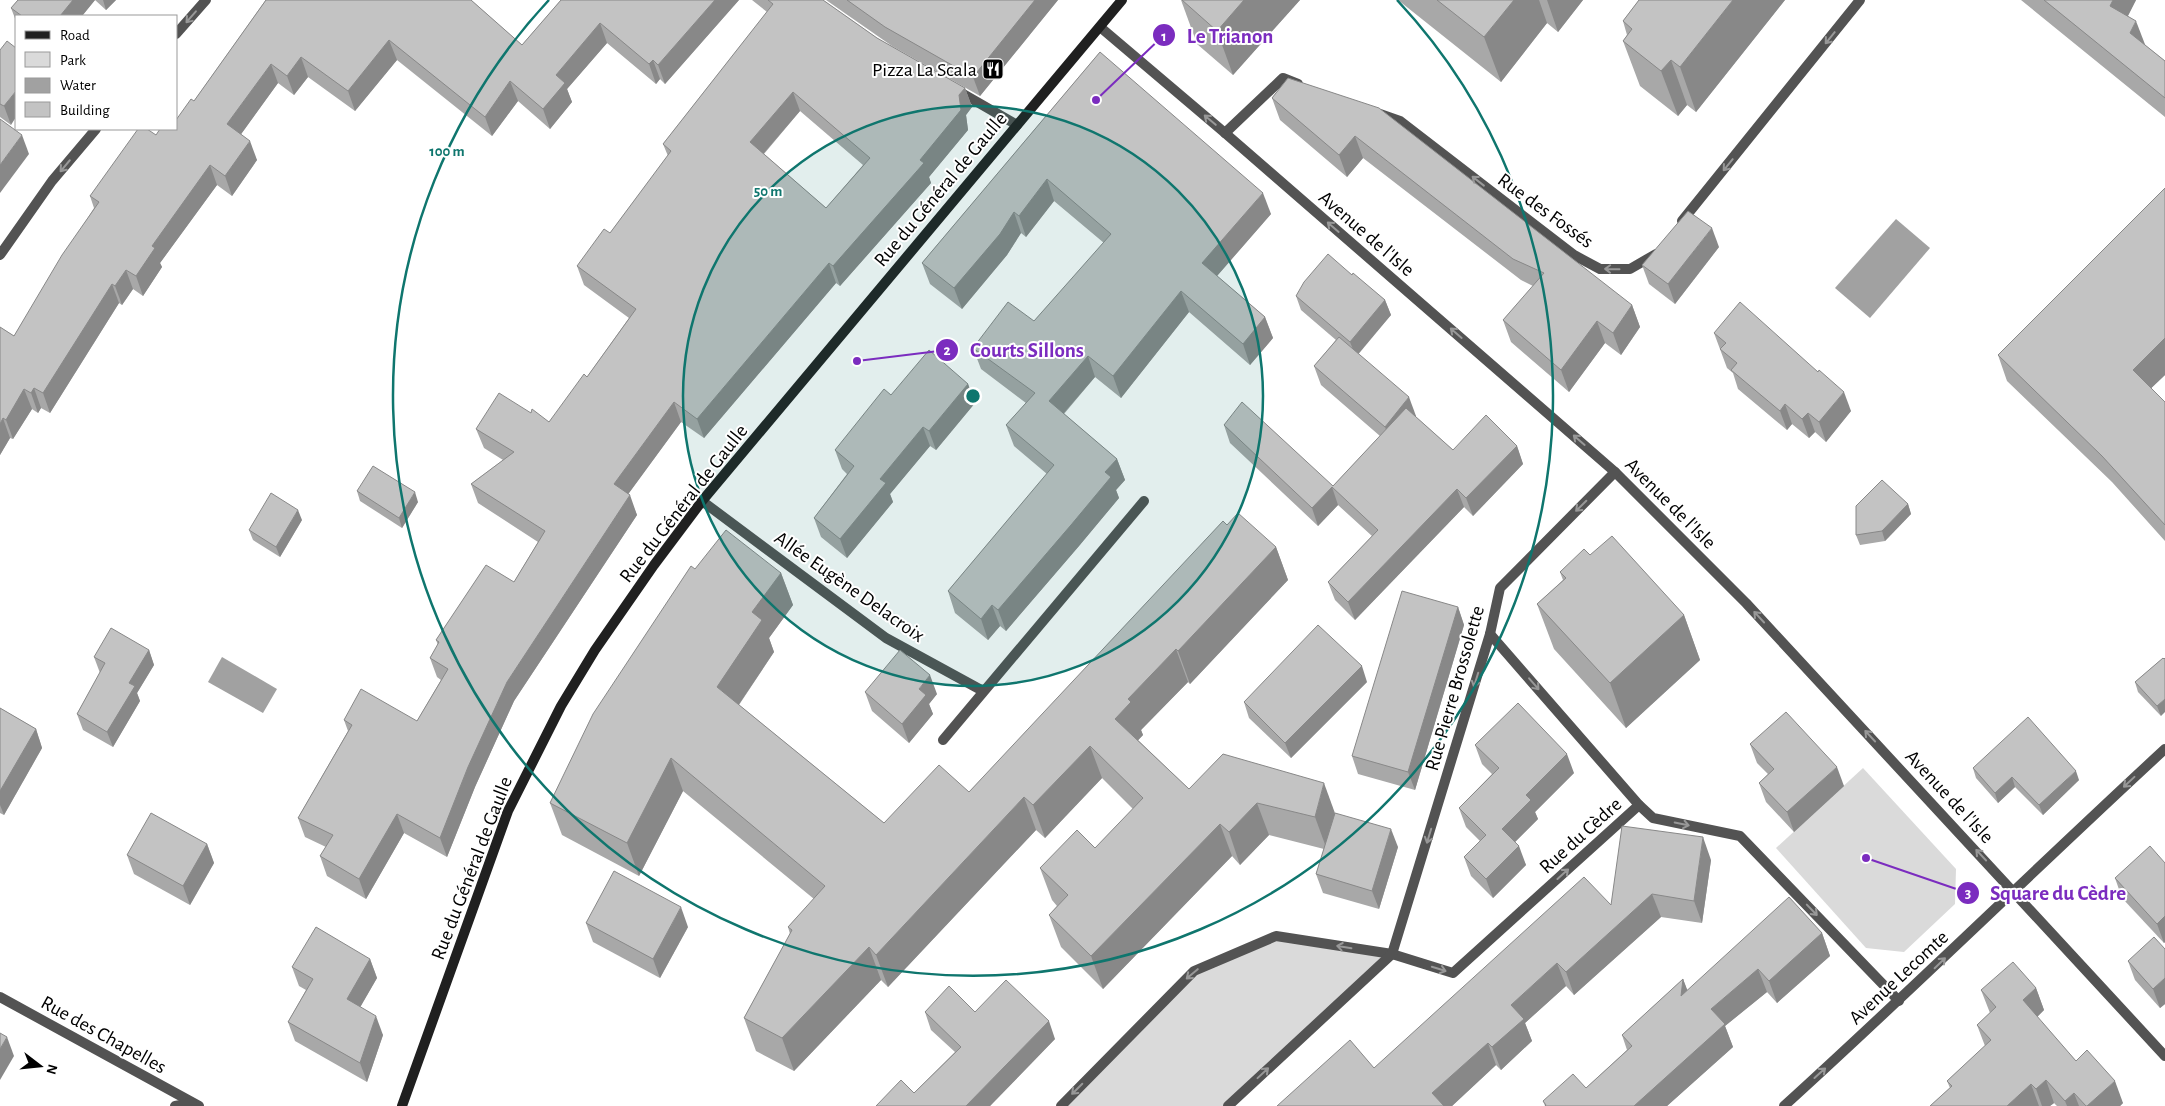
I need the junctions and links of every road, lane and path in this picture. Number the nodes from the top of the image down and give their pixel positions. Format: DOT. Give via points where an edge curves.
graph roads {
  1 [pos="206,0"];
  2 [pos="1122,0"];
  3 [pos="1860,0"];
  4 [pos="1100,27"];
  5 [pos="178,32"];
  6 [pos="945,84"];
  7 [pos="1310,88"];
  8 [pos="1373,111"];
  9 [pos="1017,125"];
  10 [pos="95,130"];
  11 [pos="1225,133"];
  12 [pos="1672,233"];
  13 [pos="1660,249"];
  14 [pos="0,255"];
  15 [pos="1615,472"];
  16 [pos="702,501"];
  17 [pos="1144,501"];
  18 [pos="1490,634"];
  19 [pos="983,691"];
  20 [pos="943,740"];
  21 [pos="2165,749"];
  22 [pos="1638,805"];
  23 [pos="2014,891"];
  24 [pos="1392,954"];
  25 [pos="0,996"];
  26 [pos="1899,1001"];
  27 [pos="2165,1056"];
  28 [pos="196,1104"];
  29 [pos="175,1106"];
  30 [pos="402,1106"];
  31 [pos="1061,1106"];
  32 [pos="1228,1106"];
  33 [pos="1784,1106"];
  1 -- 5 [label="street, one-way"];
  2 -- 4 [label="main road, Rue du Général de Gaulle"];
  3 -- 12 [label="street, one-way"];
  4 -- 9 [label="main road, Rue du Général de Gaulle"];
  11 -- 4 [label="street, Avenue de l'Isle, one-way"];
  6 -- 9 [label="street"];
  7 -- 11 [label="street" via="1283,78"];
  13 -- 8 [label="street, Rue des Fossés, one-way" via="1630,269 1600,269 1574,255 1400,121"];
  9 -- 16 [label="main road, Rue du Général de Gaulle"];
  10 -- 14 [label="street, one-way" via="52,181"];
  15 -- 11 [label="street, Avenue de l'Isle, one-way"];
  15 -- 18 [label="street, Rue Pierre Brossolette, one-way" via="1500,588"];
  23 -- 15 [label="street, Avenue de l'Isle, one-way" via="1746,602"];
  16 -- 19 [label="street, Allée Eugène Delacroix" via="886,638"];
  16 -- 30 [label="main road, Rue du Général de Gaulle" via="595,650 561,706 508,811"];
  17 -- 19 [label="street"];
  18 -- 22 [label="street, one-way"];
  18 -- 24 [label="street, Rue Pierre Brossolette, one-way"];
  19 -- 20 [label="street"];
  21 -- 23 [label="street, Avenue Lecomte, one-way"];
  24 -- 22 [label="street, Rue du Cèdre, one-way" via="1454,973"];
  22 -- 26 [label="street, Rue du Cèdre, one-way" via="1653,818 1740,836"];
  26 -- 23 [label="street, Avenue Lecomte, one-way"];
  23 -- 27 [label="street, Avenue de l'Isle"];
  24 -- 31 [label="street, one-way" via="1276,936 1194,971"];
  32 -- 24 [label="street, one-way"];
  25 -- 28 [label="street, Rue des Chapelles"];
  33 -- 26 [label="street, Avenue Lecomte, one-way"];
  28 -- 29 [label="street, Rue des Chapelles"];
}
